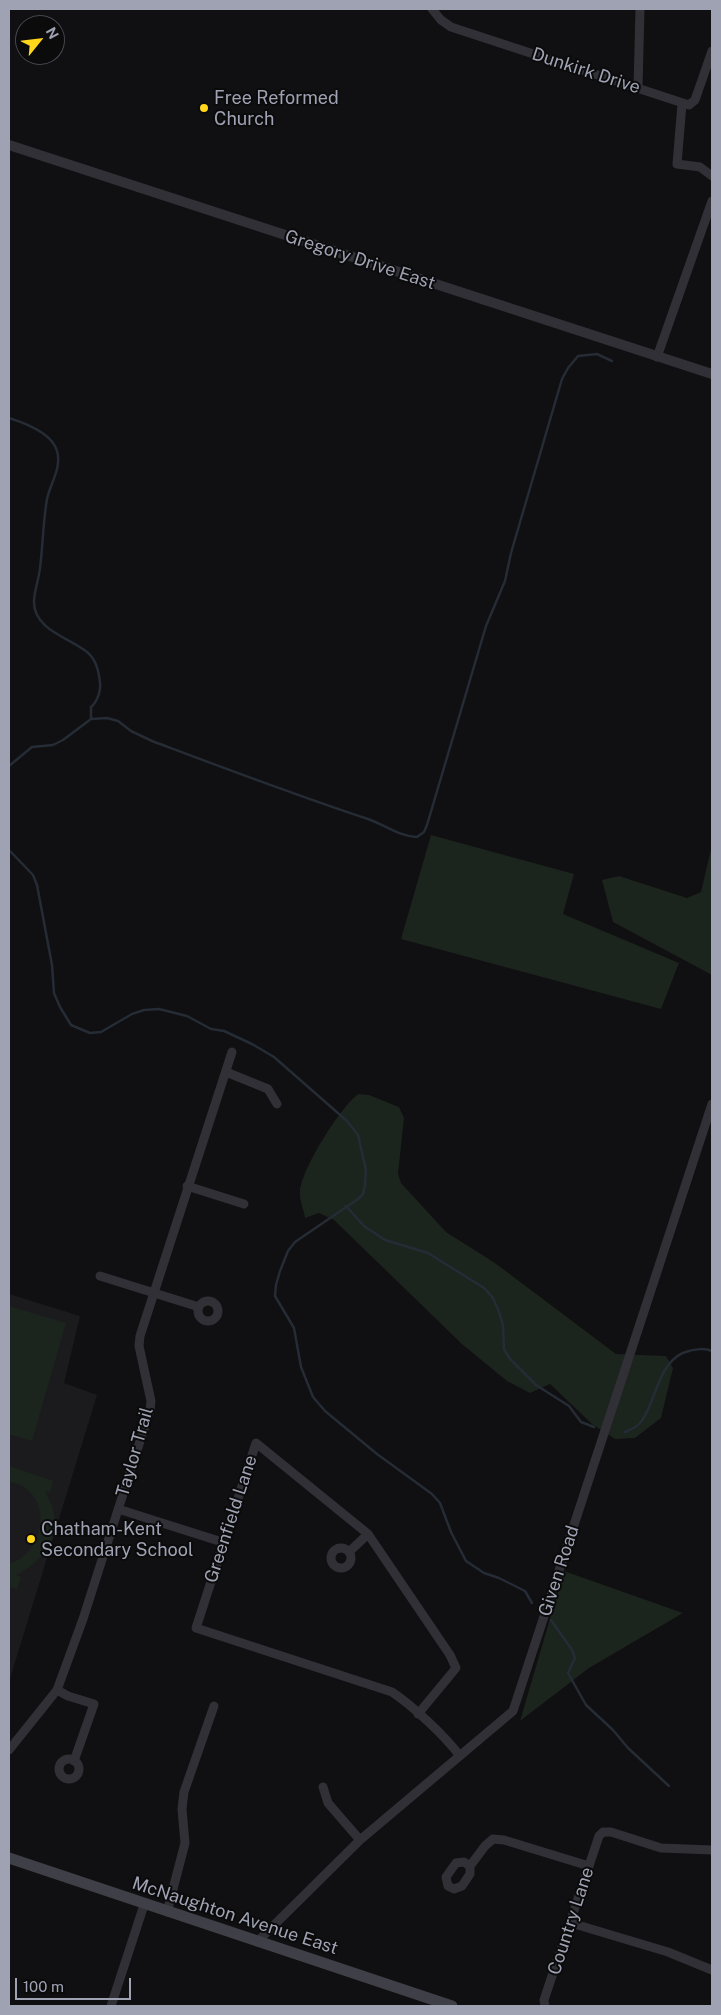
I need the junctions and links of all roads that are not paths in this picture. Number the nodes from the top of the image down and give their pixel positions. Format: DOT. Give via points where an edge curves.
graph roads {
  1 [pos="432,9"];
  2 [pos="640,9"];
  3 [pos="712,51"];
  4 [pos="638,88"];
  5 [pos="682,104"];
  6 [pos="9,145"];
  7 [pos="712,176"];
  8 [pos="712,201"];
  9 [pos="657,357"];
  10 [pos="712,374"];
  11 [pos="232,1052"];
  12 [pos="226,1072"];
  13 [pos="277,1104"];
  14 [pos="712,1104"];
  15 [pos="187,1186"];
  16 [pos="244,1204"];
  17 [pos="100,1276"];
  18 [pos="154,1292"];
  19 [pos="199,1307"];
  20 [pos="118,1509"];
  21 [pos="368,1534"];
  22 [pos="222,1542"];
  23 [pos="349,1552"];
  24 [pos="57,1690"];
  25 [pos="214,1706"];
  26 [pos="418,1714"];
  27 [pos="9,1750"];
  28 [pos="460,1756"];
  29 [pos="74,1761"];
  30 [pos="323,1787"];
  31 [pos="360,1840"];
  32 [pos="712,1850"];
  33 [pos="9,1858"];
  34 [pos="470,1866"];
  35 [pos="589,1866"];
  36 [pos="144,1905"];
  37 [pos="167,1912"];
  38 [pos="570,1923"];
  39 [pos="257,1942"];
  40 [pos="712,1970"];
  41 [pos="542,2004"];
  42 [pos="111,2006"];
  43 [pos="452,2006"];
  1 -- 4 [label="street, Dunkirk Drive" via="451,27"];
  2 -- 4 [label="street"];
  3 -- 5 [label="street" via="696,100 689,105"];
  4 -- 5 [label="street, Dunkirk Drive"];
  5 -- 7 [label="street" via="677,164 700,167"];
  6 -- 9 [label="street, Gregory Drive East"];
  8 -- 9 [label="street"];
  9 -- 10 [label="street, Gregory Drive East"];
  11 -- 12 [label="street, Taylor Trail"];
  12 -- 13 [label="street" via="268,1089"];
  12 -- 15 [label="street, Taylor Trail"];
  14 -- 28 [label="street, Given Road" via="513,1711"];
  15 -- 16 [label="street"];
  15 -- 18 [label="street, Taylor Trail"];
  17 -- 18 [label="street"];
  18 -- 19 [label="street"];
  18 -- 20 [label="street, Taylor Trail" via="139,1346 151,1401 150,1410"];
  20 -- 22 [label="street"];
  20 -- 24 [label="street, Taylor Trail"];
  21 -- 22 [label="street, Greenfield Lane" via="256,1443"];
  21 -- 23 [label="street"];
  21 -- 26 [label="street, Greenfield Lane" via="456,1668"];
  22 -- 26 [label="street, Greenfield Lane" via="196,1628 392,1692"];
  24 -- 27 [label="street, Taylor Trail"];
  24 -- 29 [label="street" via="94,1704"];
  25 -- 37 [label="street" via="184,1792 182,1809 186,1843"];
  26 -- 28 [label="street, Greenfield Lane"];
  28 -- 31 [label="street, Given Road"];
  30 -- 31 [label="street" via="328,1803"];
  31 -- 39 [label="street, Given Road"];
  32 -- 35 [label="street, Country Lane" via="661,1848 604,1832 599,1836"];
  33 -- 36 [label="main road, McNaughton Avenue East"];
  34 -- 35 [label="street" via="485,1846 497,1839"];
  35 -- 38 [label="street, Country Lane"];
  36 -- 37 [label="main road, McNaughton Avenue East"];
  36 -- 42 [label="street"];
  37 -- 39 [label="main road, McNaughton Avenue East"];
  38 -- 40 [label="street" via="668,1952"];
  38 -- 41 [label="street, Country Lane"];
  39 -- 43 [label="main road, McNaughton Avenue East"];
}
